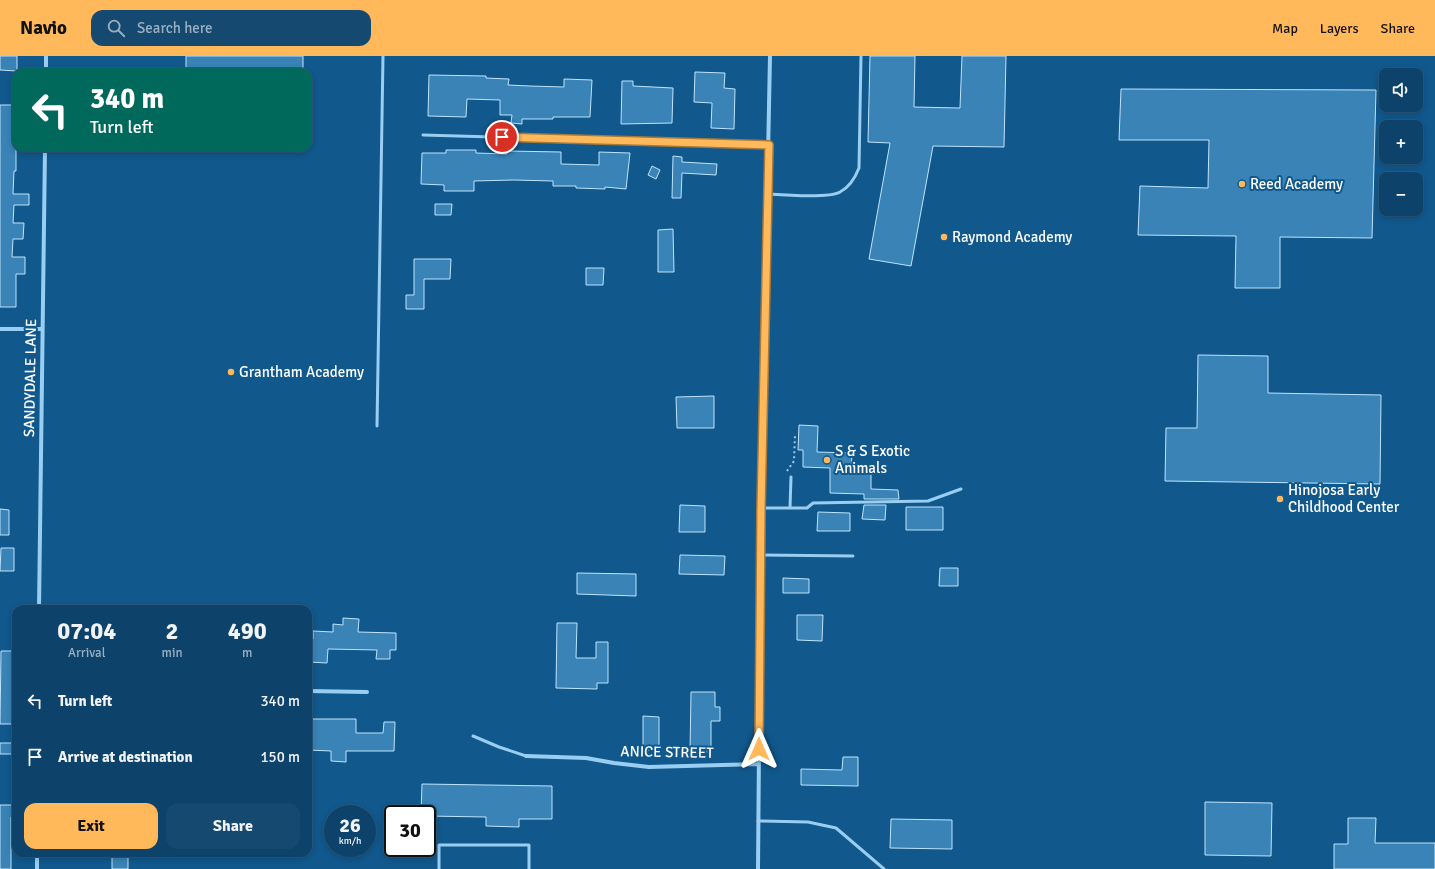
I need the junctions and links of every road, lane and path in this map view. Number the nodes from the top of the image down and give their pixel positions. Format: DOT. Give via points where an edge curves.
graph roads {
  1 [pos="46,56"];
  2 [pos="383,56"];
  3 [pos="770,56"];
  4 [pos="861,56"];
  5 [pos="46,68"];
  6 [pos="423,135"];
  7 [pos="769,145"];
  8 [pos="45,152"];
  9 [pos="768,194"];
  10 [pos="0,329"];
  11 [pos="42,329"];
  12 [pos="377,426"];
  13 [pos="795,435"];
  14 [pos="798,448"];
  15 [pos="795,449"];
  16 [pos="791,476"];
  17 [pos="961,489"];
  18 [pos="761,508"];
  19 [pos="790,508"];
  20 [pos="761,555"];
  21 [pos="853,556"];
  22 [pos="39,605"];
  23 [pos="312,691"];
  24 [pos="367,692"];
  25 [pos="473,736"];
  26 [pos="526,756"];
  27 [pos="759,764"];
  28 [pos="758,821"];
  29 [pos="37,857"];
  30 [pos="37,869"];
  31 [pos="439,869"];
  32 [pos="529,869"];
  33 [pos="758,869"];
  34 [pos="884,869"];
  1 -- 5 [label="street"];
  2 -- 12 [label="lane"];
  3 -- 7 [label="street"];
  4 -- 9 [label="lane" via="859,168 849,187 839,193"];
  6 -- 7 [label="lane"];
  7 -- 9 [label="street"];
  8 -- 11 [label="street, SANDYDALE LANE"];
  9 -- 18 [label="street"];
  10 -- 11 [label="street"];
  11 -- 22 [label="street, SANDYDALE LANE"];
  13 -- 15 [label="path"];
  14 -- 15 [label="path"];
  15 -- 16 [label="path" via="794,462 786,470"];
  16 -- 19 [label="lane"];
  17 -- 19 [label="lane" via="928,501 813,503 807,508"];
  18 -- 19 [label="lane"];
  18 -- 20 [label="street"];
  20 -- 21 [label="lane"];
  20 -- 27 [label="street"];
  23 -- 24 [label="street"];
  25 -- 26 [label="lane"];
  26 -- 27 [label="street, ANICE STREET" via="586,758 650,767"];
  27 -- 28 [label="street"];
  28 -- 33 [label="street"];
  28 -- 34 [label="lane" via="808,822 836,828"];
  29 -- 30 [label="street"];
  31 -- 32 [label="lane" via="439,845 529,845"];
}
